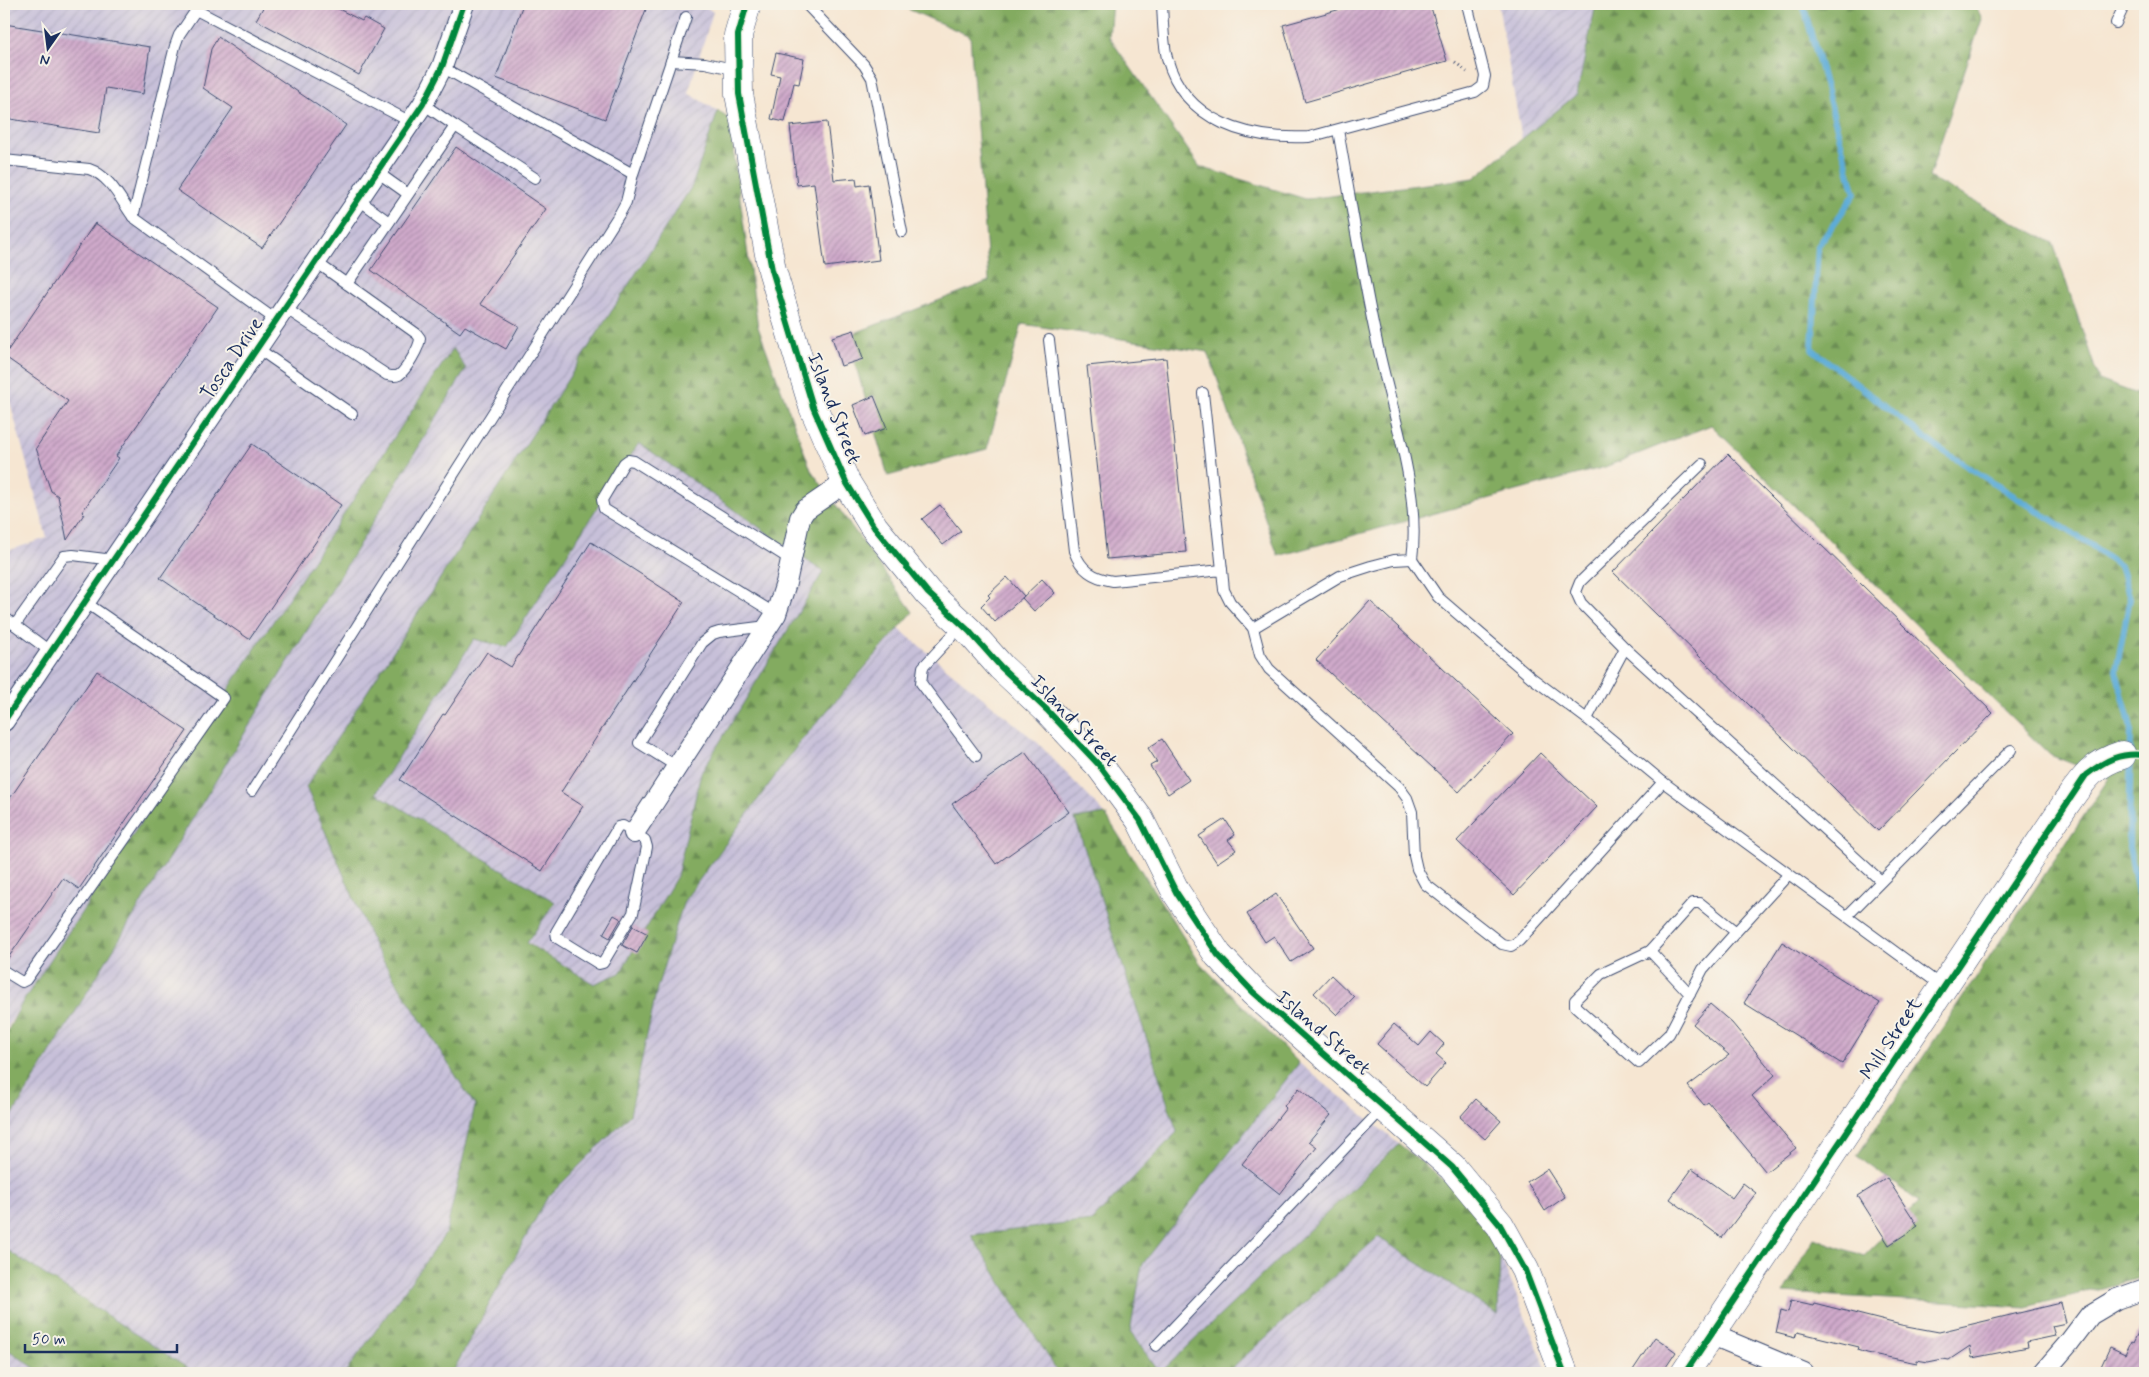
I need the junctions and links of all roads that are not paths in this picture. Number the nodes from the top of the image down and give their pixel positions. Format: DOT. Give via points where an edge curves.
graph roads {
  1 [pos="464,4"];
  2 [pos="747,4"];
  3 [pos="806,4"];
  4 [pos="1162,4"];
  5 [pos="1467,4"];
  6 [pos="2125,4"];
  7 [pos="196,7"];
  8 [pos="686,17"];
  9 [pos="2116,23"];
  10 [pos="671,61"];
  11 [pos="442,67"];
  12 [pos="738,70"];
  13 [pos="424,104"];
  14 [pos="411,122"];
  15 [pos="455,126"];
  16 [pos="1338,130"];
  17 [pos="4,160"];
  18 [pos="377,172"];
  19 [pos="633,174"];
  20 [pos="535,178"];
  21 [pos="408,194"];
  22 [pos="359,200"];
  23 [pos="132,217"];
  24 [pos="389,222"];
  25 [pos="902,232"];
  26 [pos="316,262"];
  27 [pos="347,284"];
  28 [pos="280,314"];
  29 [pos="1049,340"];
  30 [pos="257,348"];
  31 [pos="1203,393"];
  32 [pos="352,414"];
  33 [pos="1702,464"];
  34 [pos="846,482"];
  35 [pos="1412,559"];
  36 [pos="113,560"];
  37 [pos="791,560"];
  38 [pos="1222,570"];
  39 [pos="85,602"];
  40 [pos="4,617"];
  41 [pos="772,620"];
  42 [pos="14,625"];
  43 [pos="963,625"];
  44 [pos="1253,628"];
  45 [pos="1625,648"];
  46 [pos="50,652"];
  47 [pos="1587,720"];
  48 [pos="4,721"];
  49 [pos="2011,750"];
  50 [pos="2134,755"];
  51 [pos="976,756"];
  52 [pos="676,766"];
  53 [pos="1663,782"];
  54 [pos="252,791"];
  55 [pos="634,833"];
  56 [pos="1788,875"];
  57 [pos="1880,882"];
  58 [pos="1848,916"];
  59 [pos="1736,932"];
  60 [pos="1650,951"];
  61 [pos="4,971"];
  62 [pos="1944,988"];
  63 [pos="1690,994"];
  64 [pos="1385,1107"];
  65 [pos="2145,1289"];
  66 [pos="1710,1334"];
  67 [pos="1156,1346"];
  68 [pos="1564,1373"];
  69 [pos="1685,1373"];
  70 [pos="1804,1373"];
  71 [pos="2043,1373"];
  1 -- 11 [label="street, Tosca Drive"];
  2 -- 12 [label="street, Island Street" via="738,35"];
  3 -- 25 [label="lane" via="864,65 872,78"];
  4 -- 16 [label="lane" via="1167,56 1173,75 1182,92 1214,119 1232,128 1266,137 1309,137"];
  5 -- 16 [label="lane" via="1485,76 1483,86 1475,92"];
  6 -- 9 [label="lane"];
  7 -- 14 [label="lane"];
  7 -- 23 [label="lane" via="179,35"];
  8 -- 10 [label="lane"];
  10 -- 12 [label="lane" via="705,63"];
  10 -- 19 [label="lane"];
  11 -- 13 [label="street, Tosca Drive"];
  11 -- 19 [label="lane"];
  12 -- 34 [label="street, Island Street" via="739,94 772,270 813,406"];
  13 -- 14 [label="street, Tosca Drive"];
  13 -- 15 [label="lane"];
  14 -- 18 [label="street, Tosca Drive"];
  15 -- 20 [label="lane"];
  15 -- 21 [label="lane"];
  16 -- 35 [label="lane" via="1372,320 1412,498"];
  17 -- 23 [label="lane" via="99,172"];
  18 -- 21 [label="lane"];
  18 -- 22 [label="street, Tosca Drive"];
  19 -- 54 [label="lane" via="620,213"];
  21 -- 24 [label="lane"];
  22 -- 24 [label="lane"];
  22 -- 26 [label="street, Tosca Drive"];
  23 -- 28 [label="lane"];
  24 -- 27 [label="lane"];
  26 -- 27 [label="lane"];
  26 -- 28 [label="street, Tosca Drive"];
  27 -- 28 [label="lane" via="420,338 420,346 400,374 387,375"];
  28 -- 30 [label="street, Tosca Drive"];
  29 -- 38 [label="lane" via="1078,563 1099,579 1113,581"];
  30 -- 32 [label="lane"];
  30 -- 36 [label="street, Tosca Drive"];
  31 -- 38 [label="lane"];
  33 -- 45 [label="lane" via="1580,582 1576,592 1581,603"];
  34 -- 37 [label="street" via="805,510 800,518"];
  34 -- 43 [label="street, Island Street" via="874,527 922,585"];
  35 -- 44 [label="lane" via="1394,560 1340,576"];
  35 -- 47 [label="lane" via="1438,597 1532,678"];
  36 -- 39 [label="street, Tosca Drive"];
  36 -- 42 [label="lane" via="73,554 64,556"];
  37 -- 41 [label="street" via="782,601"];
  37 -- 41 [label="lane" via="634,461 624,463 602,500 604,509"];
  38 -- 44 [label="lane" via="1224,590 1230,602"];
  39 -- 46 [label="street, Tosca Drive"];
  39 -- 61 [label="lane" via="224,698 26,980 19,981"];
  40 -- 42 [label="lane"];
  41 -- 52 [label="street"];
  41 -- 52 [label="lane" via="719,632 702,643 639,743"];
  42 -- 46 [label="lane"];
  43 -- 51 [label="lane" via="923,667 921,683"];
  43 -- 64 [label="street, Island Street" via="1099,765 1140,820 1176,892 1218,955 1253,992"];
  44 -- 53 [label="lane" via="1260,655 1269,669 1399,787 1407,798 1412,812 1414,856 1425,884 1502,944 1511,946 1519,941"];
  45 -- 47 [label="lane"];
  45 -- 57 [label="lane"];
  46 -- 48 [label="street, Tosca Drive"];
  47 -- 53 [label="lane"];
  49 -- 57 [label="lane"];
  50 -- 62 [label="street, Mill Street" via="2105,760 2086,775"];
  52 -- 55 [label="street"];
  53 -- 56 [label="lane"];
  55 -- 55 [label="lane" via="623,826 618,827 556,932 557,938 599,964 603,963 635,908 647,847 645,840"];
  56 -- 58 [label="lane"];
  56 -- 59 [label="lane"];
  57 -- 58 [label="lane"];
  58 -- 62 [label="lane"];
  59 -- 60 [label="lane" via="1696,902"];
  59 -- 63 [label="lane" via="1703,969"];
  60 -- 63 [label="lane"];
  60 -- 63 [label="lane" via="1601,974 1575,1000 1575,1006 1639,1063 1669,1034"];
  62 -- 66 [label="street, Mill Street"];
  64 -- 67 [label="lane"];
  64 -- 68 [label="street, Island Street" via="1452,1167 1500,1225 1525,1270"];
  65 -- 71 [label="street" via="2117,1299 2090,1315"];
  66 -- 69 [label="street, Mill Street"];
  66 -- 70 [label="street"];
}
